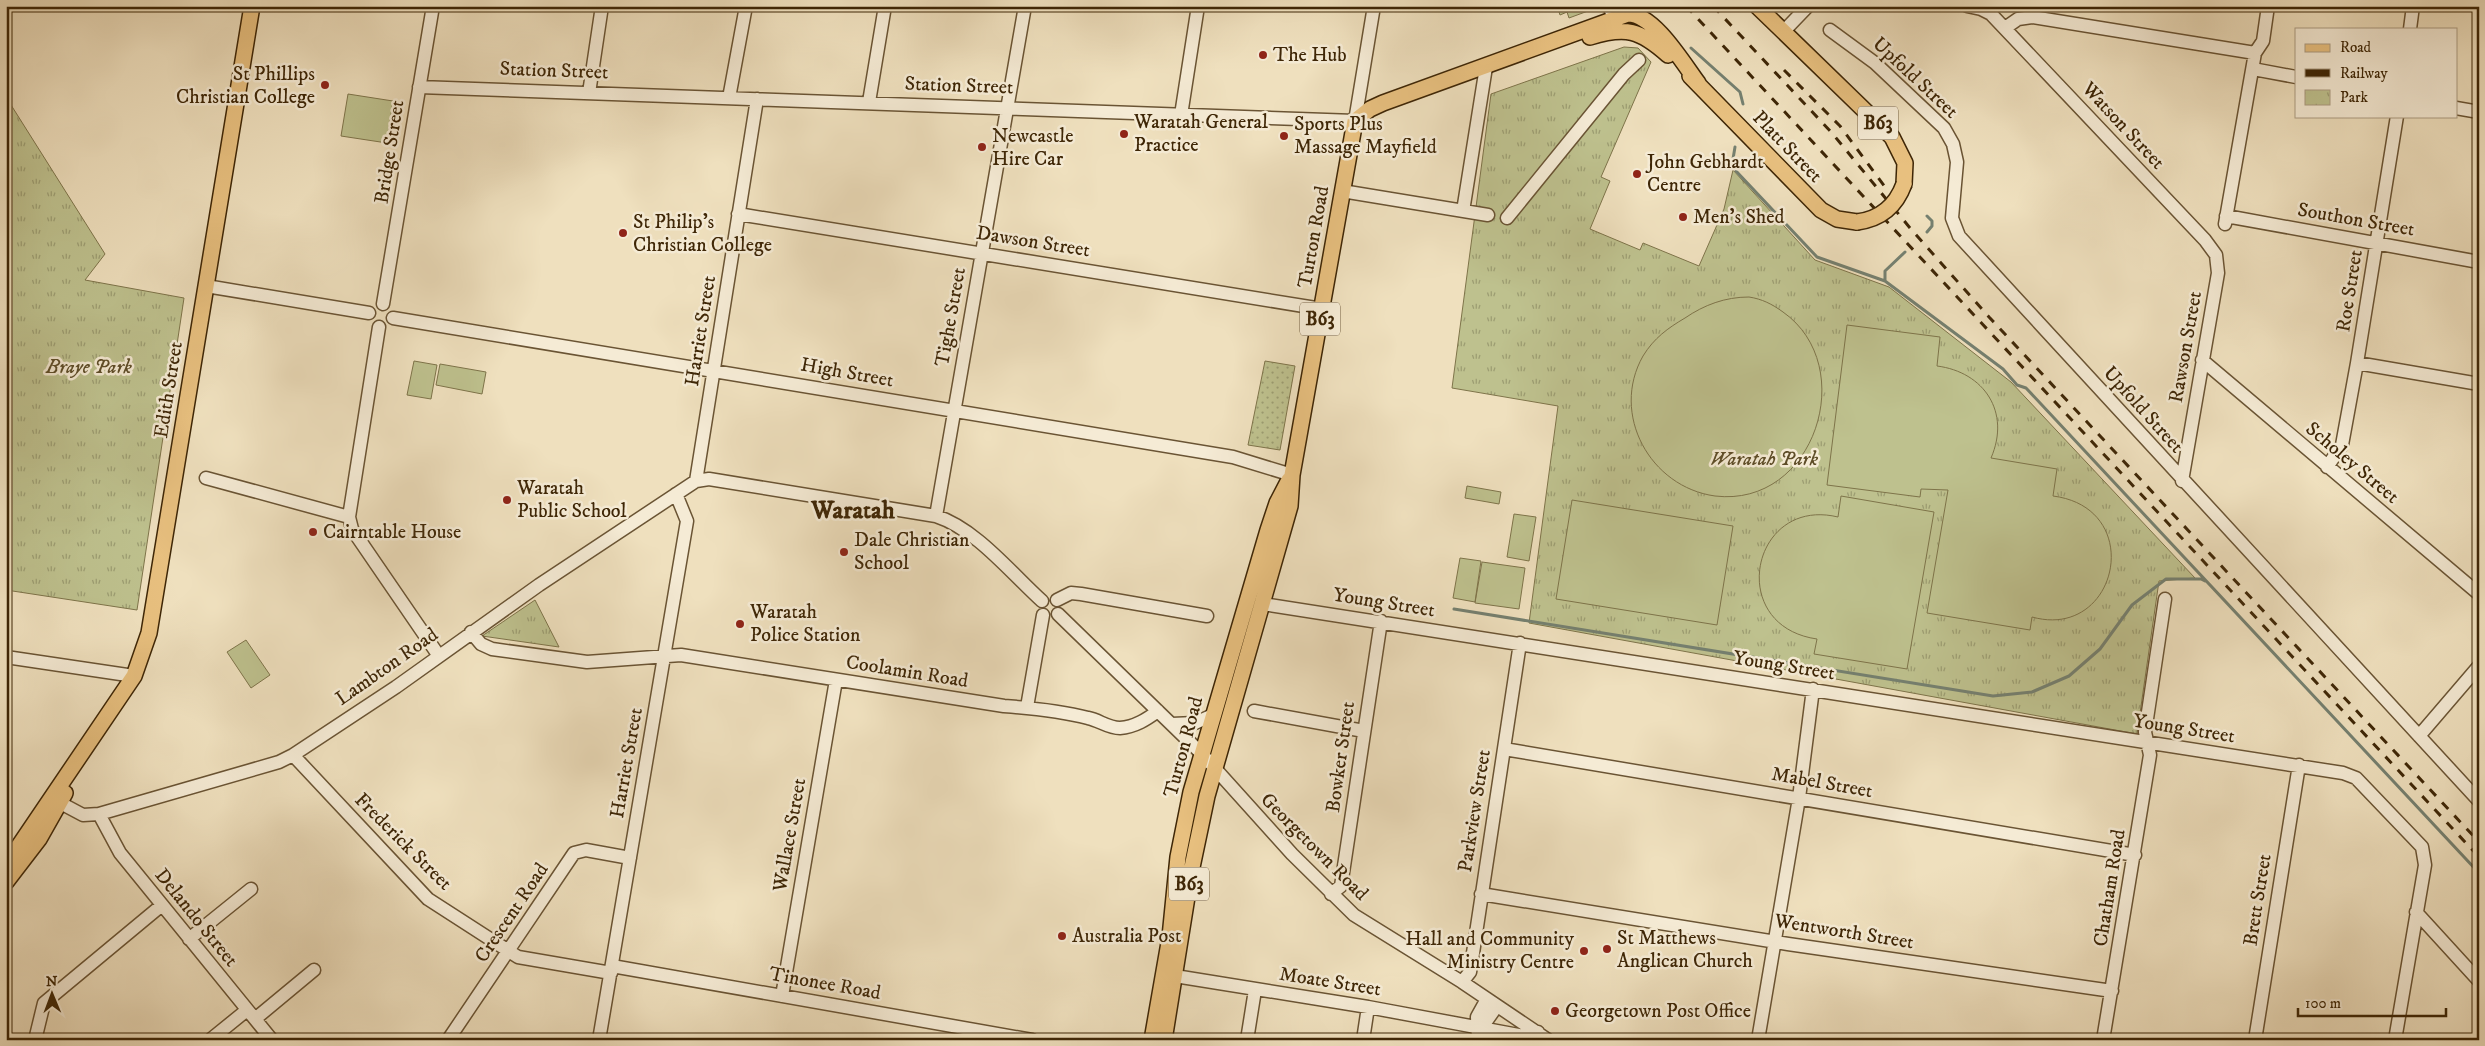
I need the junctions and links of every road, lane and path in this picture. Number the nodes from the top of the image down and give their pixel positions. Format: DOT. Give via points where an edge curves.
graph roads {
  1 [pos="252,6"];
  2 [pos="433,6"];
  3 [pos="602,6"];
  4 [pos="746,6"];
  5 [pos="885,6"];
  6 [pos="1025,6"];
  7 [pos="1198,6"];
  8 [pos="1374,6"];
  9 [pos="1757,6"];
  10 [pos="1808,6"];
  11 [pos="1968,6"];
  12 [pos="2268,6"];
  13 [pos="2413,6"];
  14 [pos="1631,10"];
  15 [pos="1611,12"];
  16 [pos="2005,28"];
  17 [pos="2410,28"];
  18 [pos="1830,30"];
  19 [pos="1784,31"];
  20 [pos="1656,40"];
  21 [pos="2256,53"];
  22 [pos="1639,60"];
  23 [pos="1486,67"];
  24 [pos="2253,69"];
  25 [pos="2295,77"];
  26 [pos="419,87"];
  27 [pos="589,93"];
  28 [pos="729,98"];
  29 [pos="757,99"];
  30 [pos="869,102"];
  31 [pos="1007,108"];
  32 [pos="2458,108"];
  33 [pos="2479,112"];
  34 [pos="1181,115"];
  35 [pos="2397,118"];
  36 [pos="1355,121"];
  37 [pos="1342,192"];
  38 [pos="1463,211"];
  39 [pos="738,214"];
  40 [pos="1488,215"];
  41 [pos="1507,218"];
  42 [pos="2377,243"];
  43 [pos="2213,250"];
  44 [pos="981,253"];
  45 [pos="2479,262"];
  46 [pos="206,286"];
  47 [pos="383,304"];
  48 [pos="1322,309"];
  49 [pos="369,313"];
  50 [pos="392,318"];
  51 [pos="380,327"];
  52 [pos="2202,360"];
  53 [pos="2357,363"];
  54 [pos="713,370"];
  55 [pos="2479,384"];
  56 [pos="953,410"];
  57 [pos="2328,467"];
  58 [pos="1292,474"];
  59 [pos="206,478"];
  60 [pos="696,481"];
  61 [pos="2182,481"];
  62 [pos="676,494"];
  63 [pos="936,516"];
  64 [pos="350,523"];
  65 [pos="2479,594"];
  66 [pos="2165,599"];
  67 [pos="1057,600"];
  68 [pos="1042,601"];
  69 [pos="1263,604"];
  70 [pos="1058,614"];
  71 [pos="1043,616"];
  72 [pos="1207,616"];
  73 [pos="1381,621"];
  74 [pos="471,632"];
  75 [pos="1520,643"];
  76 [pos="439,656"];
  77 [pos="665,656"];
  78 [pos="6,657"];
  79 [pos="2479,666"];
  80 [pos="134,676"];
  81 [pos="836,680"];
  82 [pos="1813,689"];
  83 [pos="1027,707"];
  84 [pos="1158,711"];
  85 [pos="1254,711"];
  86 [pos="1212,715"];
  87 [pos="1172,724"];
  88 [pos="1364,731"];
  89 [pos="2419,736"];
  90 [pos="2147,742"];
  91 [pos="1504,749"];
  92 [pos="1202,754"];
  93 [pos="293,755"];
  94 [pos="2299,766"];
  95 [pos="1214,768"];
  96 [pos="1799,798"];
  97 [pos="56,800"];
  98 [pos="2479,801"];
  99 [pos="99,814"];
  100 [pos="2135,855"];
  101 [pos="630,858"];
  102 [pos="6,865"];
  103 [pos="6,882"];
  104 [pos="251,889"];
  105 [pos="1331,894"];
  106 [pos="1481,894"];
  107 [pos="162,905"];
  108 [pos="2416,912"];
  109 [pos="189,938"];
  110 [pos="1776,941"];
  111 [pos="509,951"];
  112 [pos="611,969"];
  113 [pos="314,970"];
  114 [pos="1175,976"];
  115 [pos="2479,981"];
  116 [pos="1462,982"];
  117 [pos="1255,990"];
  118 [pos="2112,991"];
  119 [pos="782,996"];
  120 [pos="1492,1003"];
  121 [pos="1368,1007"];
  122 [pos="251,1014"];
  123 [pos="1478,1034"];
  124 [pos="1543,1036"];
  125 [pos="35,1040"];
  126 [pos="210,1040"];
  127 [pos="272,1040"];
  128 [pos="448,1040"];
  129 [pos="599,1040"];
  130 [pos="1032,1040"];
  131 [pos="1152,1040"];
  132 [pos="1164,1040"];
  133 [pos="1247,1040"];
  134 [pos="1363,1040"];
  135 [pos="1758,1040"];
  136 [pos="2103,1040"];
  137 [pos="2255,1040"];
  138 [pos="2395,1040"];
  1 -- 46 [label="main road, Edith Street"];
  2 -- 26 [label="street, Bridge Street"];
  3 -- 27 [label="street"];
  4 -- 28 [label="street"];
  5 -- 30 [label="street"];
  6 -- 31 [label="street, Tighe Street"];
  7 -- 34 [label="street"];
  8 -- 36 [label="street, Turton Road"];
  9 -- 19 [label="main road, B63"];
  10 -- 19 [label="street"];
  11 -- 16 [label="street, Watson Street" via="1987,11"];
  12 -- 21 [label="street" via="2263,41"];
  13 -- 17 [label="street"];
  14 -- 15 [label="main road, B63"];
  14 -- 20 [label="main road, B63" via="1644,19"];
  15 -- 20 [label="main road" via="1619,22 1636,26"];
  15 -- 23 [label="main road, B63"];
  16 -- 21 [label="street" via="2018,19 2032,17"];
  16 -- 43 [label="street, Watson Street"];
  18 -- 61 [label="street, Upfold Street" via="1875,63 1944,128 1953,144 1957,162 1952,213 1958,234"];
  19 -- 20 [label="main road, Platt Street / B63, bridge" via="1892,137 1900,150 1905,163 1904,184 1889,209 1874,218 1857,222 1837,219 1821,210"];
  20 -- 23 [label="main road, B63" via="1634,32 1609,31"];
  21 -- 24 [label="street"];
  22 -- 41 [label="street" via="1624,74"];
  23 -- 36 [label="main road, B63" via="1374,107"];
  23 -- 38 [label="street"];
  24 -- 25 [label="street"];
  24 -- 42 [label="street, Southon Street" via="2226,220"];
  26 -- 27 [label="street, Station Street"];
  26 -- 47 [label="street, Bridge Street"];
  27 -- 28 [label="street, Station Street"];
  28 -- 29 [label="street, Station Street"];
  29 -- 30 [label="street, Station Street"];
  29 -- 39 [label="street, Harriet Street"];
  30 -- 31 [label="street, Station Street"];
  31 -- 34 [label="street, Station Street"];
  31 -- 44 [label="street, Tighe Street"];
  32 -- 33 [label="street"];
  34 -- 36 [label="street, Station Street"];
  35 -- 42 [label="street, Roe Street"];
  36 -- 37 [label="main road, Turton Road / B63"];
  37 -- 38 [label="street"];
  37 -- 48 [label="main road, Turton Road / B63"];
  38 -- 40 [label="street"];
  39 -- 44 [label="street, Dawson Street"];
  39 -- 54 [label="street, Harriet Street"];
  42 -- 45 [label="street, Southon Street"];
  42 -- 53 [label="street, Roe Street"];
  43 -- 52 [label="street, Rawson Street" via="2218,260 2218,273"];
  44 -- 48 [label="street, Dawson Street"];
  44 -- 56 [label="street, Tighe Street"];
  46 -- 49 [label="street"];
  46 -- 80 [label="main road, Edith Street" via="149,633"];
  47 -- 49 [label="street" via="374,306"];
  47 -- 50 [label="street" via="391,309"];
  48 -- 58 [label="main road, Turton Road / B63"];
  49 -- 51 [label="street" via="371,322"];
  50 -- 51 [label="street" via="388,325"];
  50 -- 54 [label="street, High Street"];
  51 -- 64 [label="street"];
  52 -- 57 [label="street, Scholey Street"];
  52 -- 61 [label="street, Rawson Street"];
  53 -- 55 [label="street"];
  53 -- 57 [label="street, Roe Street" via="2342,445"];
  54 -- 56 [label="street, High Street"];
  54 -- 60 [label="street, Harriet Street"];
  56 -- 58 [label="street, High Street" via="1233,457"];
  56 -- 63 [label="street, Tighe Street"];
  57 -- 65 [label="street, Scholey Street"];
  58 -- 69 [label="main road, Turton Road / B63" via="1290,506"];
  58 -- 86 [label="main road, Turton Road / B63" via="1277,503"];
  59 -- 64 [label="street"];
  60 -- 62 [label="street, Lambton Road"];
  60 -- 63 [label="street, Lambton Road" via="709,480"];
  61 -- 89 [label="street, Upfold Street"];
  62 -- 74 [label="street, Lambton Road"];
  62 -- 77 [label="street, Harriet Street" via="687,521"];
  63 -- 68 [label="street" via="949,520 968,533"];
  64 -- 76 [label="street"];
  66 -- 90 [label="street, Chatham Road" via="2145,732"];
  67 -- 68 [label="street" via="1048,597"];
  67 -- 70 [label="street" via="1061,607"];
  67 -- 72 [label="street" via="1071,593 1081,594"];
  68 -- 71 [label="street" via="1040,609"];
  69 -- 73 [label="street, Young Street"];
  69 -- 95 [label="main road, Turton Road / B63"];
  70 -- 71 [label="street" via="1051,618"];
  70 -- 84 [label="street, Georgetown Road"];
  71 -- 83 [label="street"];
  73 -- 75 [label="street, Young Street"];
  73 -- 88 [label="street, Bowker Street"];
  74 -- 76 [label="street, Lambton Road"];
  74 -- 77 [label="street, Coolamin Road" via="481,644 492,649 587,662"];
  75 -- 82 [label="street, Young Street"];
  75 -- 91 [label="street, Parkview Street"];
  76 -- 93 [label="street, Lambton Road"];
  77 -- 81 [label="street, Coolamin Road"];
  77 -- 101 [label="street, Harriet Street"];
  78 -- 80 [label="street"];
  79 -- 89 [label="street"];
  80 -- 97 [label="main road, Edith Street"];
  81 -- 83 [label="street, Coolamin Road"];
  81 -- 119 [label="street, Wallace Street"];
  82 -- 90 [label="street, Young Street"];
  82 -- 96 [label="street"];
  83 -- 84 [label="street, Coolamin Road" via="1090,718 1120,728 1136,725"];
  84 -- 87 [label="street, Georgetown Road"];
  85 -- 88 [label="street"];
  86 -- 87 [label="street" via="1195,723"];
  86 -- 92 [label="main road, Turton Road / B63"];
  87 -- 92 [label="street, Georgetown Road"];
  88 -- 105 [label="street, Bowker Street" via="1341,886"];
  89 -- 98 [label="street, Upfold Street"];
  90 -- 94 [label="street, Young Street"];
  90 -- 100 [label="street, Chatham Road" via="2150,755"];
  91 -- 96 [label="street, Mabel Street"];
  91 -- 106 [label="street, Parkview Street"];
  92 -- 95 [label="street, Georgetown Road"];
  92 -- 131 [label="main road, Turton Road / B63" via="1178,857 1170,937"];
  93 -- 99 [label="street, Lambton Road" via="279,762"];
  93 -- 111 [label="street, Frederick Street" via="428,899"];
  94 -- 108 [label="street, Young Street" via="2356,778 2422,847 2425,865"];
  94 -- 137 [label="street, Brett Street"];
  95 -- 105 [label="street, Georgetown Road"];
  95 -- 114 [label="main road, Turton Road / B63" via="1191,872"];
  96 -- 100 [label="street, Mabel Street"];
  96 -- 110 [label="street"];
  97 -- 99 [label="street, Lambton Road" via="83,815"];
  97 -- 102 [label="main road, Edith Street"];
  97 -- 103 [label="main road" via="34,846"];
  99 -- 107 [label="street, Delando Street" via="120,854"];
  100 -- 118 [label="street, Chatham Road"];
  101 -- 111 [label="street, Crescent Road" via="586,850 574,853"];
  101 -- 112 [label="street, Harriet Street"];
  104 -- 109 [label="street"];
  105 -- 116 [label="street, Georgetown Road" via="1354,915"];
  106 -- 110 [label="street, Wentworth Street"];
  106 -- 116 [label="street, Parkview Street" via="1470,972"];
  107 -- 109 [label="street, Delando Street"];
  107 -- 125 [label="street" via="44,1003"];
  108 -- 115 [label="street"];
  108 -- 138 [label="street, Young Street"];
  109 -- 122 [label="street, Delando Street"];
  110 -- 118 [label="street, Wentworth Street"];
  110 -- 135 [label="street"];
  111 -- 112 [label="street, Frederick Street" via="518,957"];
  111 -- 128 [label="street, Crescent Road"];
  112 -- 119 [label="street, Tinonee Road"];
  112 -- 129 [label="street, Harriet Street"];
  113 -- 122 [label="street"];
  114 -- 117 [label="street, Moate Street"];
  114 -- 132 [label="main road, Turton Road / B63"];
  116 -- 120 [label="street, Georgetown Road"];
  117 -- 121 [label="street, Moate Street"];
  117 -- 133 [label="street"];
  118 -- 136 [label="street, Chatham Road"];
  119 -- 130 [label="street, Tinonee Road"];
  120 -- 123 [label="street"];
  120 -- 124 [label="street, Georgetown Road"];
  121 -- 123 [label="street, Moate Street"];
  121 -- 134 [label="street"];
  122 -- 126 [label="street"];
  122 -- 127 [label="street, Delando Street"];
  123 -- 124 [label="street, Moate Street"];
}
